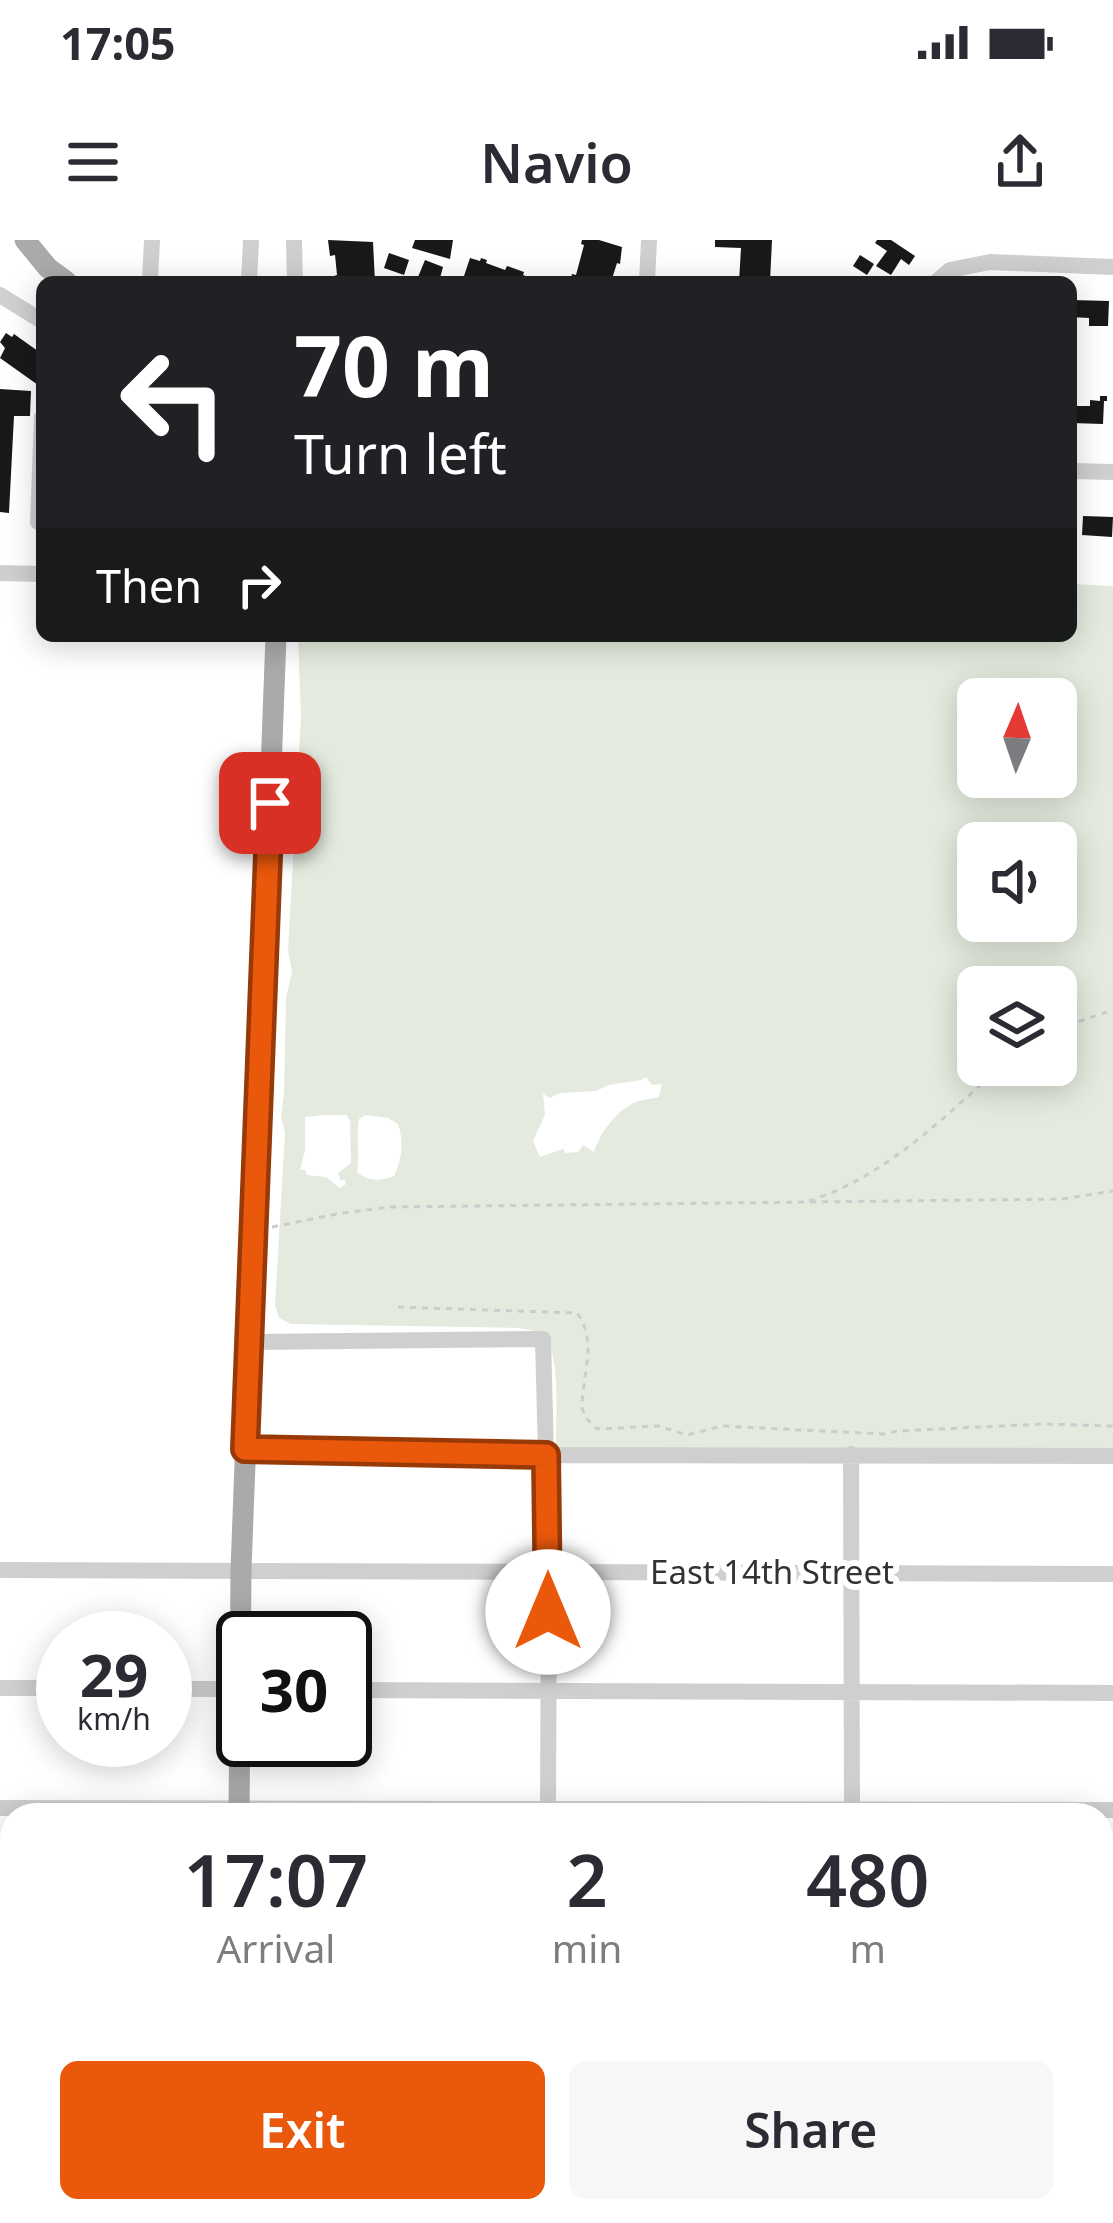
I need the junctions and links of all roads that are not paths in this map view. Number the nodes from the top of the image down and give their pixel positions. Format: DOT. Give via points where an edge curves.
graph roads {
  1 [pos="25,240"];
  2 [pos="152,240"];
  3 [pos="251,240"];
  4 [pos="294,240"];
  5 [pos="649,240"];
  6 [pos="1113,267"];
  7 [pos="59,276"];
  8 [pos="150,276"];
  9 [pos="249,276"];
  10 [pos="295,276"];
  11 [pos="647,276"];
  12 [pos="943,276"];
  13 [pos="0,295"];
  14 [pos="36,317"];
  15 [pos="1077,471"];
  16 [pos="1113,472"];
  17 [pos="0,572"];
  18 [pos="36,574"];
  19 [pos="276,642"];
  20 [pos="249,1342"];
  21 [pos="245,1449"];
  22 [pos="851,1454"];
  23 [pos="546,1455"];
  24 [pos="1113,1456"];
  25 [pos="0,1570"];
  26 [pos="242,1570"];
  27 [pos="851,1571"];
  28 [pos="548,1572"];
  29 [pos="1113,1574"];
  30 [pos="242,1611"];
  31 [pos="0,1688"];
  32 [pos="36,1688"];
  33 [pos="372,1690"];
  34 [pos="546,1690"];
  35 [pos="852,1690"];
  36 [pos="1113,1693"];
  37 [pos="240,1767"];
  38 [pos="239,1803"];
  39 [pos="548,1803"];
  40 [pos="852,1803"];
  1 -- 7 [label="main road"];
  2 -- 8 [label="street"];
  3 -- 9 [label="street"];
  4 -- 10 [label="street"];
  5 -- 11 [label="street"];
  6 -- 12 [label="street" via="990,262"];
  13 -- 14 [label="street"];
  15 -- 16 [label="street"];
  17 -- 18 [label="street"];
  19 -- 20 [label="main road"];
  20 -- 21 [label="main road"];
  20 -- 23 [label="street" via="543,1339"];
  21 -- 23 [label="street"];
  21 -- 26 [label="main road"];
  22 -- 23 [label="street"];
  22 -- 24 [label="street"];
  22 -- 27 [label="street"];
  23 -- 28 [label="street"];
  25 -- 26 [label="street, East 14th Street"];
  26 -- 28 [label="street, East 14th Street"];
  26 -- 30 [label="main road"];
  27 -- 28 [label="street, East 14th Street"];
  27 -- 29 [label="street, East 14th Street"];
  27 -- 35 [label="street"];
  28 -- 34 [label="street"];
  31 -- 32 [label="street"];
  33 -- 34 [label="street"];
  34 -- 35 [label="street"];
  34 -- 39 [label="street"];
  35 -- 36 [label="street"];
  35 -- 40 [label="street"];
  37 -- 38 [label="main road"];
}
